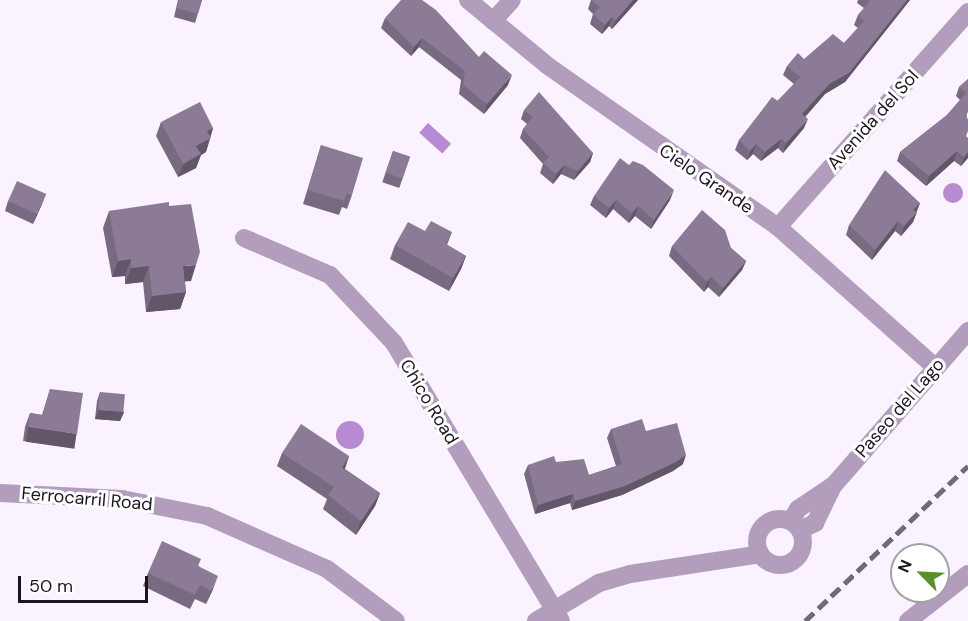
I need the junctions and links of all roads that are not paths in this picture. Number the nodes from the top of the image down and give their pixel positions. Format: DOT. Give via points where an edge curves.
graph roads {
  1 [pos="468,0"];
  2 [pos="513,0"];
  3 [pos="968,12"];
  4 [pos="493,21"];
  5 [pos="778,228"];
  6 [pos="244,238"];
  7 [pos="968,331"];
  8 [pos="935,367"];
  9 [pos="0,493"];
  10 [pos="796,526"];
  11 [pos="760,554"];
  12 [pos="968,574"];
  13 [pos="558,616"];
  14 [pos="396,621"];
  15 [pos="536,621"];
  16 [pos="908,621"];
  1 -- 4 [label="street, Cielo Grande"];
  2 -- 4 [label="street"];
  3 -- 5 [label="street, Avenida del Sol"];
  4 -- 5 [label="street, Cielo Grande" via="702,179"];
  5 -- 8 [label="street, Cielo Grande"];
  6 -- 13 [label="street, Chico Road" via="330,275 394,343"];
  7 -- 8 [label="street, Paseo del Lago"];
  8 -- 10 [label="street, Paseo del Lago" via="832,486 815,523"];
  9 -- 14 [label="street, Ferrocarril Road" via="122,499 207,516 327,569"];
  10 -- 11 [label="street" via="777,519 764,526 757,540"];
  10 -- 11 [label="street" via="801,553 792,562 775,564"];
  11 -- 13 [label="street" via="658,566 599,583"];
  12 -- 16 [label="street"];
  13 -- 15 [label="street"];
}
